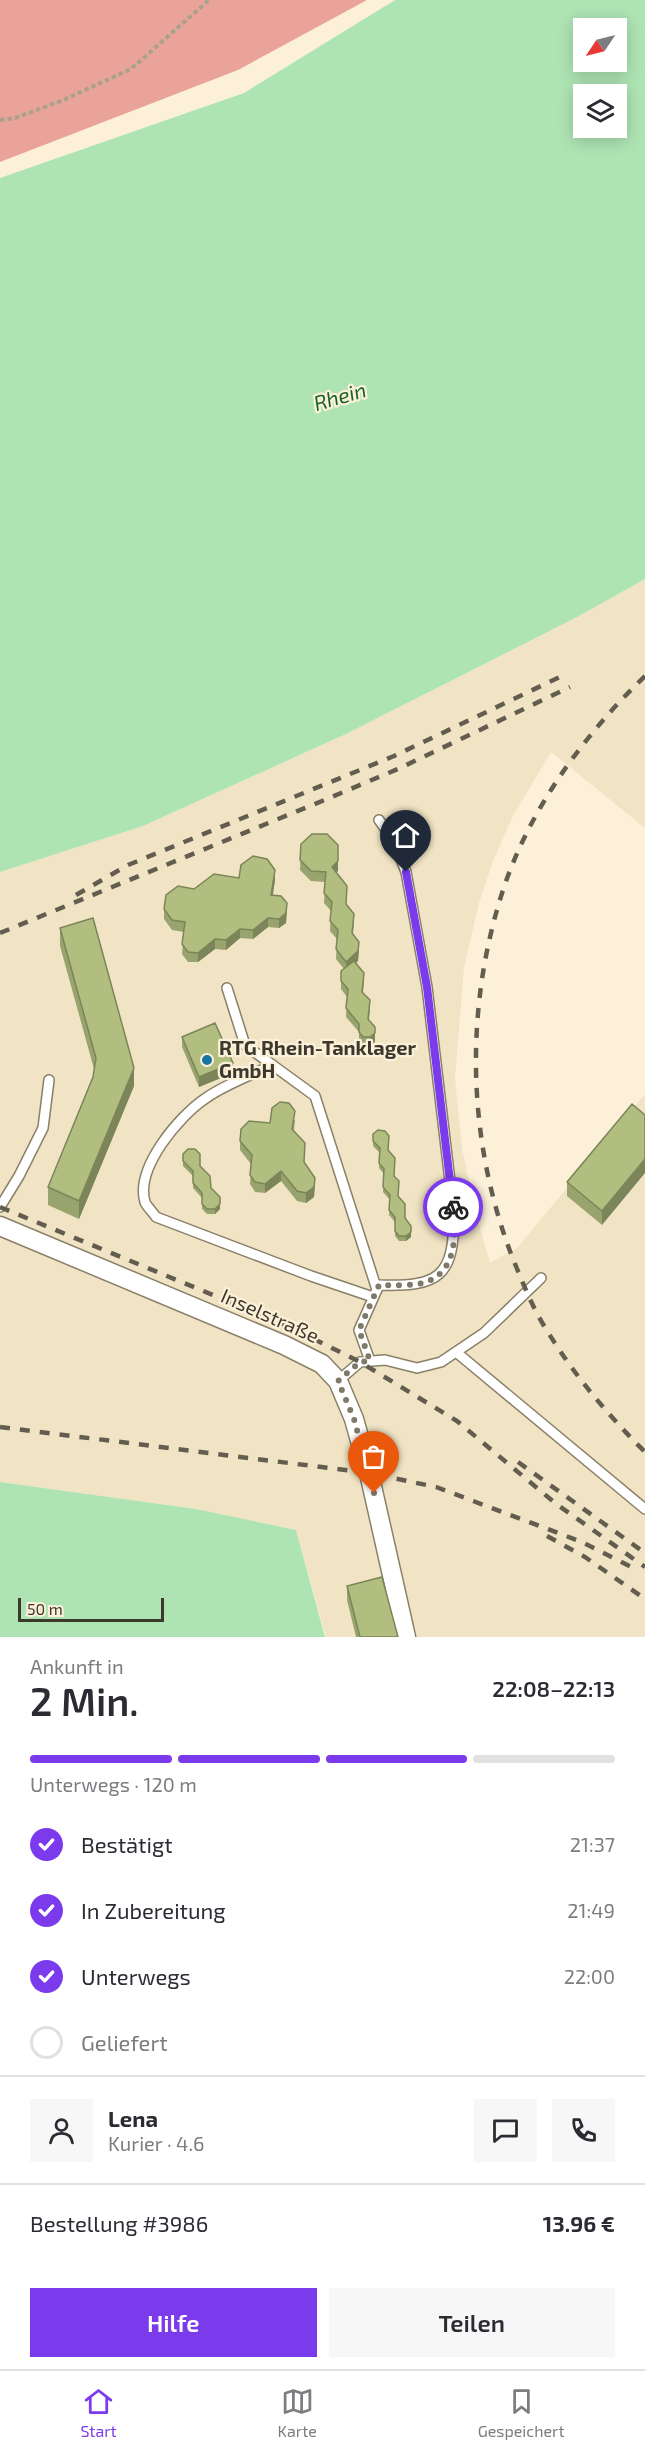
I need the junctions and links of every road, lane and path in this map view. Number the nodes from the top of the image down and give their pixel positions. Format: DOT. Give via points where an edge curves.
graph roads {
  1 [pos="209,0"];
  2 [pos="0,120"];
  3 [pos="379,820"];
  4 [pos="227,988"];
  5 [pos="273,1065"];
  6 [pos="50,1080"];
  7 [pos="0,1207"];
  8 [pos="0,1226"];
  9 [pos="541,1278"];
  10 [pos="375,1293"];
  11 [pos="456,1352"];
  12 [pos="370,1361"];
  13 [pos="338,1381"];
  14 [pos="645,1509"];
  15 [pos="406,1637"];
  1 -- 2 [label="path" via="131,69 61,101"];
  3 -- 10 [label="lane" via="394,841 406,872 427,987 454,1215 454,1245 447,1266 431,1281 379,1285"];
  4 -- 5 [label="lane" via="245,1045"];
  5 -- 10 [label="lane" via="315,1096"];
  5 -- 10 [label="lane" via="206,1098 189,1111 147,1168 145,1203 156,1217 176,1225 311,1276"];
  6 -- 7 [label="lane" via="43,1128"];
  8 -- 13 [label="street, Inselstraße" via="284,1345 322,1364"];
  9 -- 11 [label="lane" via="484,1333"];
  10 -- 12 [label="lane" via="359,1330"];
  11 -- 12 [label="lane" via="441,1362 417,1368 385,1360"];
  11 -- 14 [label="lane"];
  12 -- 13 [label="lane" via="360,1362"];
  13 -- 15 [label="street, Inselstraße" via="354,1419 369,1473"];
}
